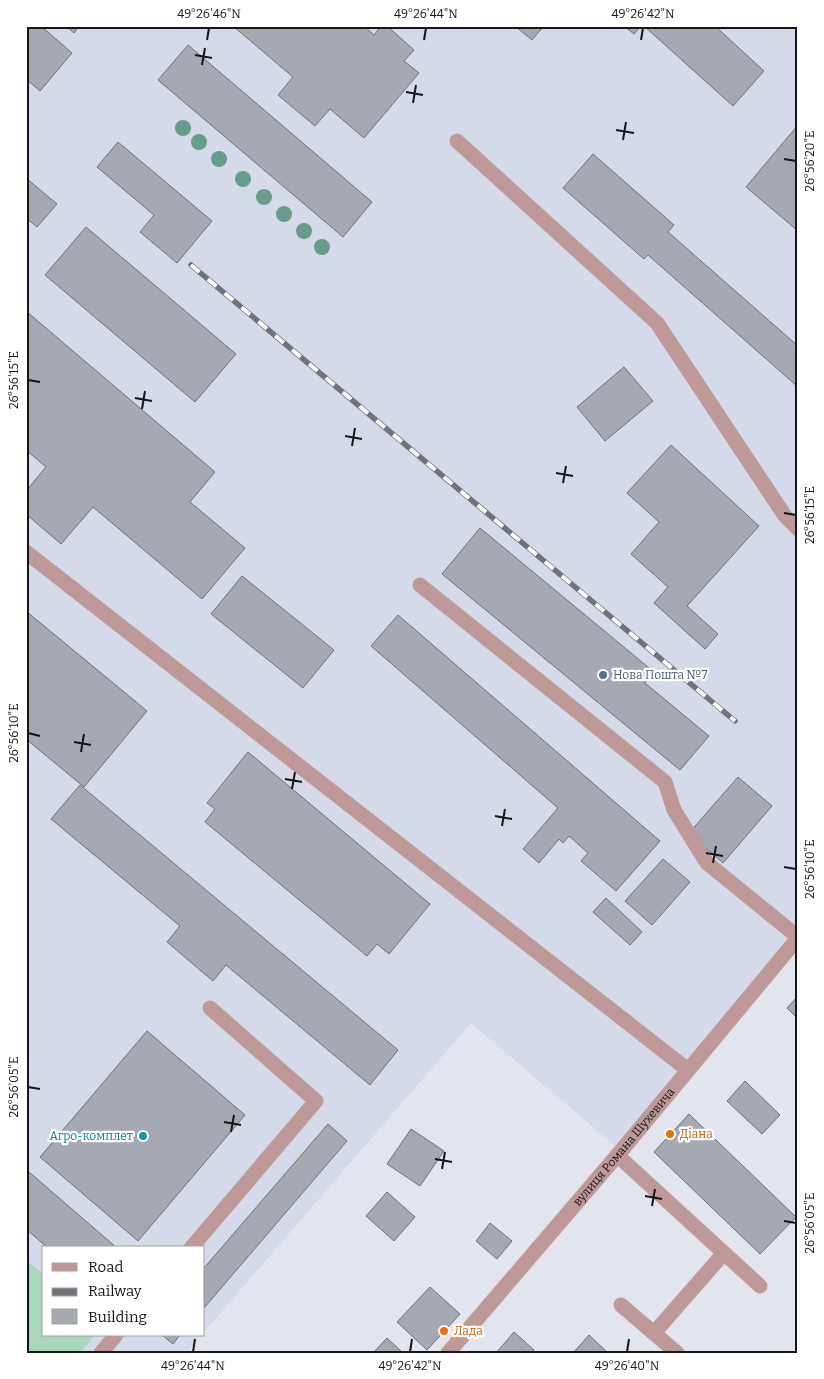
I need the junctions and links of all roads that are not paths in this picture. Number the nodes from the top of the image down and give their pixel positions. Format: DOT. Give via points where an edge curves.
graph roads {
  1 [pos="457,141"];
  2 [pos="798,529"];
  3 [pos="26,552"];
  4 [pos="420,585"];
  5 [pos="798,938"];
  6 [pos="210,1008"];
  7 [pos="688,1070"];
  8 [pos="618,1155"];
  9 [pos="192,1246"];
  10 [pos="724,1253"];
  11 [pos="760,1286"];
  12 [pos="621,1305"];
  13 [pos="654,1333"];
  14 [pos="115,1336"];
  15 [pos="101,1353"];
  16 [pos="448,1353"];
  17 [pos="677,1353"];
  1 -- 2 [label="street" via="657,323 785,516"];
  3 -- 7 [label="street"];
  4 -- 5 [label="street" via="665,782 674,810 707,863"];
  5 -- 7 [label="street, вулиця Романа Шухевича"];
  6 -- 9 [label="street" via="316,1101"];
  7 -- 8 [label="street, вулиця Романа Шухевича"];
  8 -- 10 [label="street"];
  8 -- 16 [label="street, вулиця Романа Шухевича"];
  10 -- 11 [label="street"];
  10 -- 13 [label="street"];
  12 -- 13 [label="street"];
  13 -- 17 [label="street"];
  14 -- 15 [label="street"];
}
